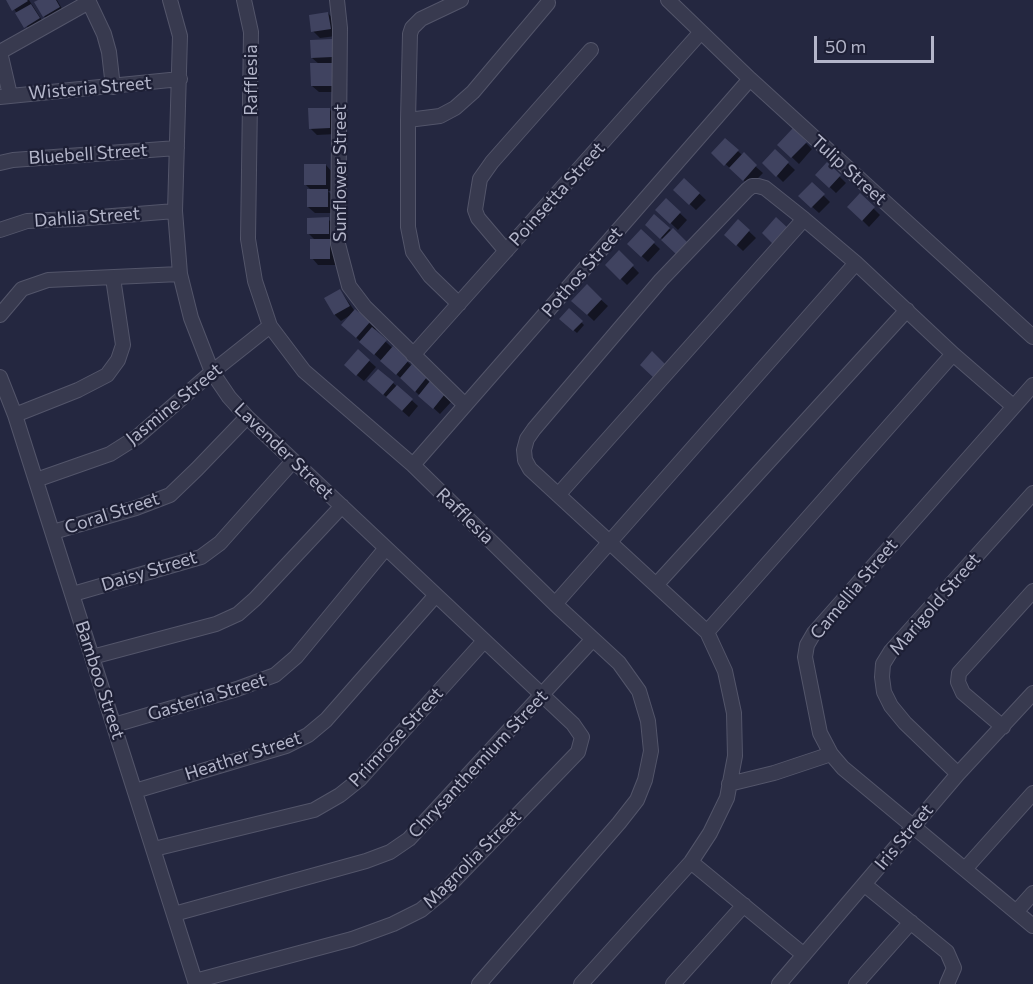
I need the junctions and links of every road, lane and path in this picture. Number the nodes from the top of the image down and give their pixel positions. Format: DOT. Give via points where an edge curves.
graph roads {
  1 [pos="170,0"];
  2 [pos="244,0"];
  3 [pos="337,0"];
  4 [pos="461,0"];
  5 [pos="668,0"];
  6 [pos="88,1"];
  7 [pos="548,3"];
  8 [pos="701,32"];
  9 [pos="591,50"];
  10 [pos="0,52"];
  11 [pos="180,79"];
  12 [pos="750,80"];
  13 [pos="113,87"];
  14 [pos="5,96"];
  15 [pos="408,120"];
  16 [pos="177,148"];
  17 [pos="0,163"];
  18 [pos="175,211"];
  19 [pos="804,219"];
  20 [pos="0,230"];
  21 [pos="506,251"];
  22 [pos="856,263"];
  23 [pos="180,274"];
  24 [pos="113,278"];
  25 [pos="459,304"];
  26 [pos="907,310"];
  27 [pos="0,315"];
  28 [pos="270,326"];
  29 [pos="1033,337"];
  30 [pos="953,354"];
  31 [pos="413,355"];
  32 [pos="212,372"];
  33 [pos="0,376"];
  34 [pos="1033,385"];
  35 [pos="465,405"];
  36 [pos="1013,406"];
  37 [pos="15,415"];
  38 [pos="247,417"];
  39 [pos="293,461"];
  40 [pos="413,465"];
  41 [pos="36,480"];
  42 [pos="1033,493"];
  43 [pos="558,495"];
  44 [pos="342,506"];
  45 [pos="53,532"];
  46 [pos="609,542"];
  47 [pos="386,548"];
  48 [pos="656,585"];
  49 [pos="1033,591"];
  50 [pos="73,594"];
  51 [pos="436,595"];
  52 [pos="555,604"];
  53 [pos="707,632"];
  54 [pos="593,639"];
  55 [pos="484,641"];
  56 [pos="92,657"];
  57 [pos="1033,693"];
  58 [pos="542,695"];
  59 [pos="114,725"];
  60 [pos="1003,728"];
  61 [pos="582,738"];
  62 [pos="831,754"];
  63 [pos="958,774"];
  64 [pos="729,784"];
  65 [pos="135,791"];
  66 [pos="1033,793"];
  67 [pos="913,827"];
  68 [pos="154,849"];
  69 [pos="691,862"];
  70 [pos="965,869"];
  71 [pos="865,885"];
  72 [pos="1033,893"];
  73 [pos="744,905"];
  74 [pos="1016,912"];
  75 [pos="174,914"];
  76 [pos="911,922"];
  77 [pos="1033,926"];
  78 [pos="804,955"];
  79 [pos="487,981"];
  80 [pos="196,982"];
  81 [pos="582,984"];
  82 [pos="673,984"];
  83 [pos="779,984"];
  84 [pos="856,984"];
  85 [pos="947,984"];
  1 -- 11 [label="street, Lavender Street" via="180,36"];
  2 -- 28 [label="street, Rafflesia" via="251,32 248,238 255,280"];
  3 -- 31 [label="street, Sunflower Street" via="338,244 349,286 365,308"];
  4 -- 15 [label="street" via="421,19 412,28"];
  5 -- 8 [label="street, Tulip Street"];
  6 -- 10 [label="street"];
  6 -- 13 [label="street" via="104,34"];
  7 -- 15 [label="street" via="455,108 440,116"];
  8 -- 12 [label="street, Tulip Street"];
  8 -- 21 [label="street, Poinsetta Street"];
  9 -- 21 [label="street" via="480,179 475,210"];
  10 -- 14 [label="street"];
  11 -- 13 [label="street, Wisteria Street"];
  11 -- 16 [label="street, Lavender Street"];
  12 -- 29 [label="street, Tulip Street"];
  12 -- 35 [label="street, Pothos Street"];
  13 -- 14 [label="street, Wisteria Street"];
  15 -- 25 [label="street" via="408,227 414,252 430,276"];
  16 -- 17 [label="street, Bluebell Street"];
  16 -- 18 [label="street, Lavender Street"];
  18 -- 20 [label="street, Dahlia Street" via="27,221"];
  18 -- 23 [label="street, Lavender Street"];
  19 -- 22 [label="street"];
  19 -- 43 [label="street"];
  19 -- 43 [label="street" via="765,188 752,186 661,280 526,439 525,460 530,469"];
  21 -- 25 [label="street, Poinsetta Street"];
  22 -- 26 [label="street"];
  22 -- 46 [label="street"];
  23 -- 24 [label="street"];
  23 -- 32 [label="street, Lavender Street" via="191,318"];
  24 -- 27 [label="street" via="48,280 22,289"];
  24 -- 37 [label="street" via="123,345 118,360 107,375"];
  25 -- 31 [label="street, Poinsetta Street"];
  26 -- 30 [label="street"];
  26 -- 48 [label="street"];
  28 -- 32 [label="street, Jasmine Street"];
  28 -- 40 [label="street, Rafflesia" via="304,371"];
  30 -- 36 [label="street"];
  30 -- 53 [label="street"];
  31 -- 35 [label="street, Sunflower Street"];
  32 -- 38 [label="street, Lavender Street"];
  32 -- 41 [label="street, Jasmine Street" via="137,437 110,454"];
  33 -- 37 [label="street, Bamboo Street"];
  34 -- 36 [label="street, Camellia Street"];
  35 -- 40 [label="street, Pothos Street"];
  36 -- 62 [label="street, Camellia Street" via="807,645 805,657 820,733"];
  37 -- 41 [label="street, Bamboo Street"];
  38 -- 39 [label="street, Lavender Street"];
  38 -- 45 [label="street, Coral Street" via="170,495"];
  39 -- 44 [label="street, Lavender Street"];
  39 -- 50 [label="street, Daisy Street" via="220,543 201,557"];
  40 -- 52 [label="street, Rafflesia"];
  41 -- 45 [label="street, Bamboo Street"];
  42 -- 63 [label="street, Marigold Street" via="883,664 884,692 891,706"];
  43 -- 46 [label="street"];
  44 -- 47 [label="street, Lavender Street"];
  44 -- 56 [label="street" via="238,614 216,624"];
  45 -- 50 [label="street, Bamboo Street"];
  46 -- 48 [label="street"];
  46 -- 52 [label="street"];
  47 -- 51 [label="street, Lavender Street"];
  47 -- 59 [label="street, Gasteria Street" via="296,657 275,675"];
  48 -- 53 [label="street"];
  49 -- 60 [label="street" via="959,673 963,693"];
  50 -- 56 [label="street, Bamboo Street"];
  51 -- 55 [label="street, Lavender Street"];
  51 -- 65 [label="street, Heather Street" via="326,720 308,735 286,746"];
  52 -- 54 [label="street, Rafflesia"];
  53 -- 64 [label="street" via="724,670 734,713 735,756"];
  54 -- 58 [label="street, Chrysanthemium Street"];
  54 -- 79 [label="street, Rafflesia" via="619,663 639,691 651,751 645,780 637,800 619,823"];
  55 -- 58 [label="street, Lavender Street"];
  55 -- 68 [label="street, Primrose Street" via="360,779 340,795 314,810"];
  56 -- 59 [label="street, Bamboo Street"];
  57 -- 60 [label="street, Iris Street"];
  58 -- 61 [label="street, Lavender Street" via="579,730"];
  58 -- 75 [label="street, Chrysanthemium Street" via="409,839 390,852"];
  59 -- 65 [label="street, Bamboo Street"];
  60 -- 63 [label="street, Iris Street"];
  61 -- 80 [label="street, Magnolia Street" via="578,752 421,910 352,939"];
  62 -- 64 [label="street"];
  62 -- 67 [label="street, Camellia Street"];
  63 -- 67 [label="street, Iris Street"];
  64 -- 69 [label="street" via="711,833"];
  65 -- 68 [label="street, Bamboo Street"];
  66 -- 70 [label="street"];
  67 -- 70 [label="street, Camellia Street"];
  67 -- 71 [label="street, Iris Street"];
  68 -- 75 [label="street, Bamboo Street"];
  69 -- 73 [label="street"];
  69 -- 81 [label="street"];
  70 -- 74 [label="street, Camellia Street"];
  71 -- 76 [label="street"];
  71 -- 78 [label="street, Iris Street"];
  72 -- 74 [label="street"];
  73 -- 78 [label="street"];
  73 -- 82 [label="street"];
  74 -- 77 [label="street, Camellia Street"];
  75 -- 80 [label="street, Bamboo Street"];
  76 -- 84 [label="street"];
  76 -- 85 [label="street" via="947,952 954,968"];
  78 -- 83 [label="street, Iris Street"];
}
